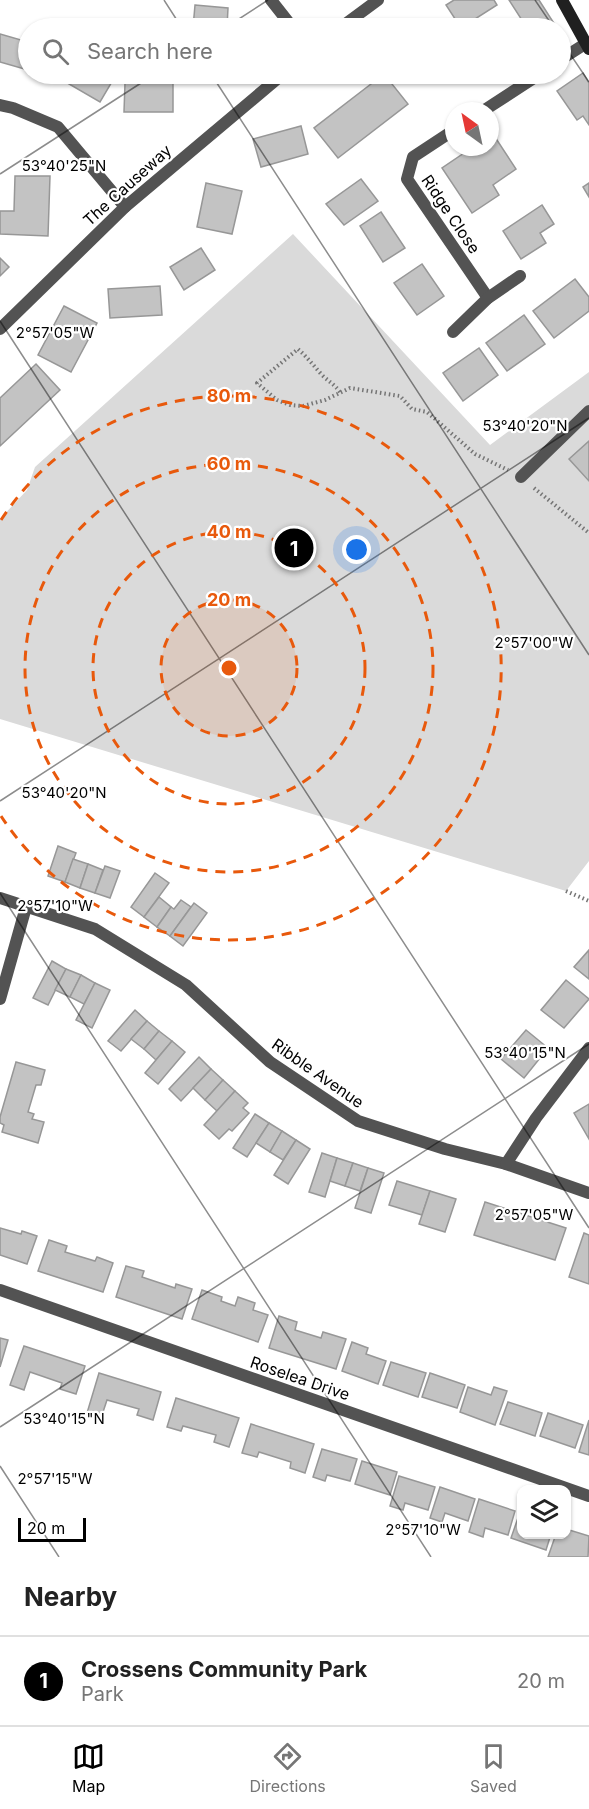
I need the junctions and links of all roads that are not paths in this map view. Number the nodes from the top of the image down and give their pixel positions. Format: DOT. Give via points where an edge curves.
graph roads {
  1 [pos="271,0"];
  2 [pos="378,0"];
  3 [pos="561,0"];
  4 [pos="285,18"];
  5 [pos="354,18"];
  6 [pos="587,46"];
  7 [pos="571,55"];
  8 [pos="271,84"];
  9 [pos="525,84"];
  10 [pos="497,102"];
  11 [pos="0,105"];
  12 [pos="445,136"];
  13 [pos="125,207"];
  14 [pos="520,276"];
  15 [pos="488,297"];
  16 [pos="0,329"];
  17 [pos="453,332"];
  18 [pos="589,411"];
  19 [pos="521,477"];
  20 [pos="0,898"];
  21 [pos="26,907"];
  22 [pos="0,999"];
  23 [pos="589,1048"];
  24 [pos="506,1164"];
  25 [pos="589,1193"];
  26 [pos="0,1290"];
  27 [pos="589,1496"];
  1 -- 4 [label="street"];
  2 -- 5 [label="street"];
  3 -- 6 [label="main road"];
  6 -- 7 [label="street"];
  8 -- 13 [label="street, The Causeway"];
  9 -- 10 [label="street"];
  11 -- 13 [label="street" via="58,127"];
  12 -- 15 [label="street, Ridge Close" via="413,157 407,179"];
  13 -- 16 [label="street, The Causeway"];
  14 -- 15 [label="street"];
  15 -- 17 [label="street"];
  18 -- 19 [label="street"];
  20 -- 21 [label="street, Ribble Avenue"];
  21 -- 22 [label="street"];
  21 -- 24 [label="street, Ribble Avenue" via="95,929 186,985 270,1062 358,1121"];
  23 -- 24 [label="street"];
  24 -- 25 [label="street, Ribble Avenue"];
  26 -- 27 [label="street, Roselea Drive"];
}
